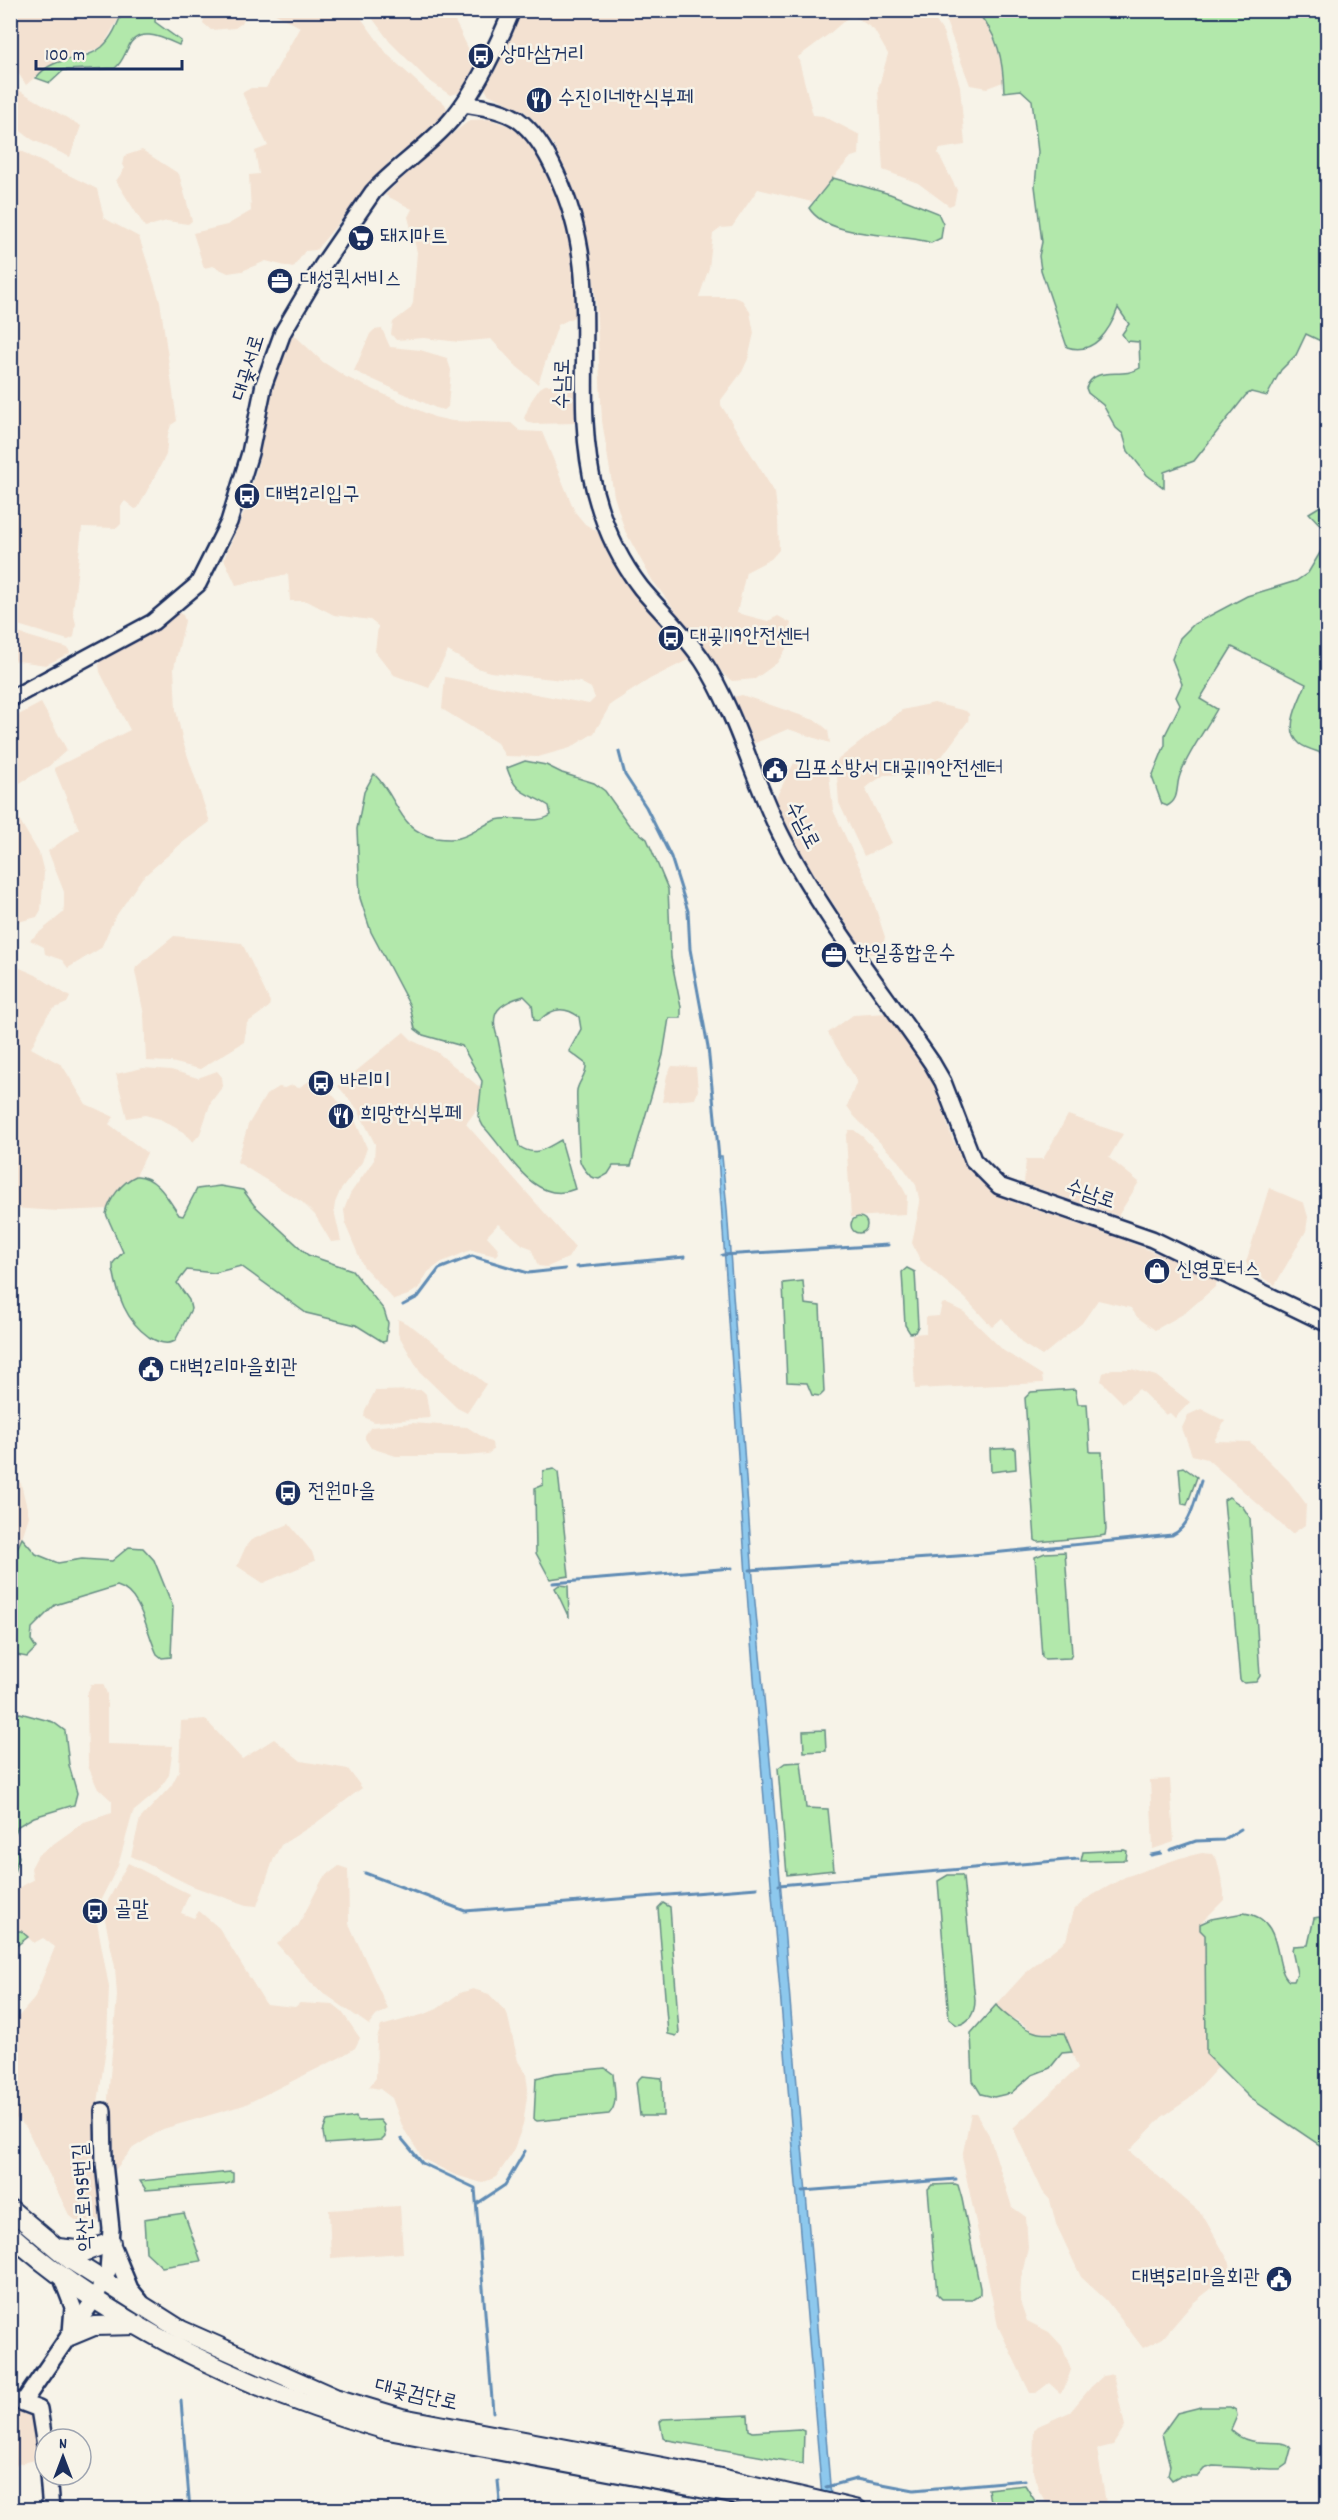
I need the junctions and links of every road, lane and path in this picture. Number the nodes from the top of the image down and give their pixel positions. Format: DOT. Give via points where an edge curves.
graph roads {
  1 [pos="512,10"];
  2 [pos="464,104"];
  3 [pos="10,699"];
  4 [pos="1328,1324"];
  5 [pos="103,2111"];
  6 [pos="10,2209"];
  7 [pos="10,2234"];
  8 [pos="111,2242"];
  9 [pos="55,2248"];
  10 [pos="61,2276"];
  11 [pos="104,2282"];
  12 [pos="95,2298"];
  13 [pos="144,2317"];
  14 [pos="70,2336"];
  15 [pos="17,2399"];
  16 [pos="42,2427"];
  17 [pos="49,2487"];
  18 [pos="799,2503"];
  19 [pos="51,2510"];
  20 [pos="858,2510"];
  1 -- 2 [label="street, 대곶서로"];
  2 -- 3 [label="street, 대곶서로" via="433,138 372,192 291,315 264,384 250,453 229,522 198,584 153,622"];
  2 -- 4 [label="street, 수남로" via="490,108 515,118 528,129 552,164 573,211 585,275 587,449 595,492 614,541 640,587 702,660 783,839 821,902 932,1063 974,1160 999,1186 1152,1239"];
  5 -- 8 [label="street, 약산로195번길"];
  6 -- 9 [label="main road, 대곶검단로"];
  7 -- 10 [label="main road, 대곶검단로"];
  8 -- 9 [label="main road" via="87,2251"];
  8 -- 11 [label="street, 약산로195번길"];
  8 -- 13 [label="street"];
  9 -- 11 [label="main road, 대곶검단로"];
  10 -- 12 [label="main road, 대곶검단로"];
  10 -- 14 [label="street" via="73,2307"];
  11 -- 12 [label="street, 약산로195번길"];
  11 -- 13 [label="main road, 대곶검단로"];
  12 -- 13 [label="main road, 대곶검단로"];
  12 -- 14 [label="street, 약산로195번길"];
  13 -- 14 [label="main road" via="94,2326"];
  13 -- 18 [label="main road, 대곶검단로" via="370,2410"];
  14 -- 15 [label="street, 약산로195번길"];
  15 -- 16 [label="street" via="39,2409"];
  17 -- 19 [label="street"];
  18 -- 20 [label="main road, 대곶검단로" via="839,2504"];
}
